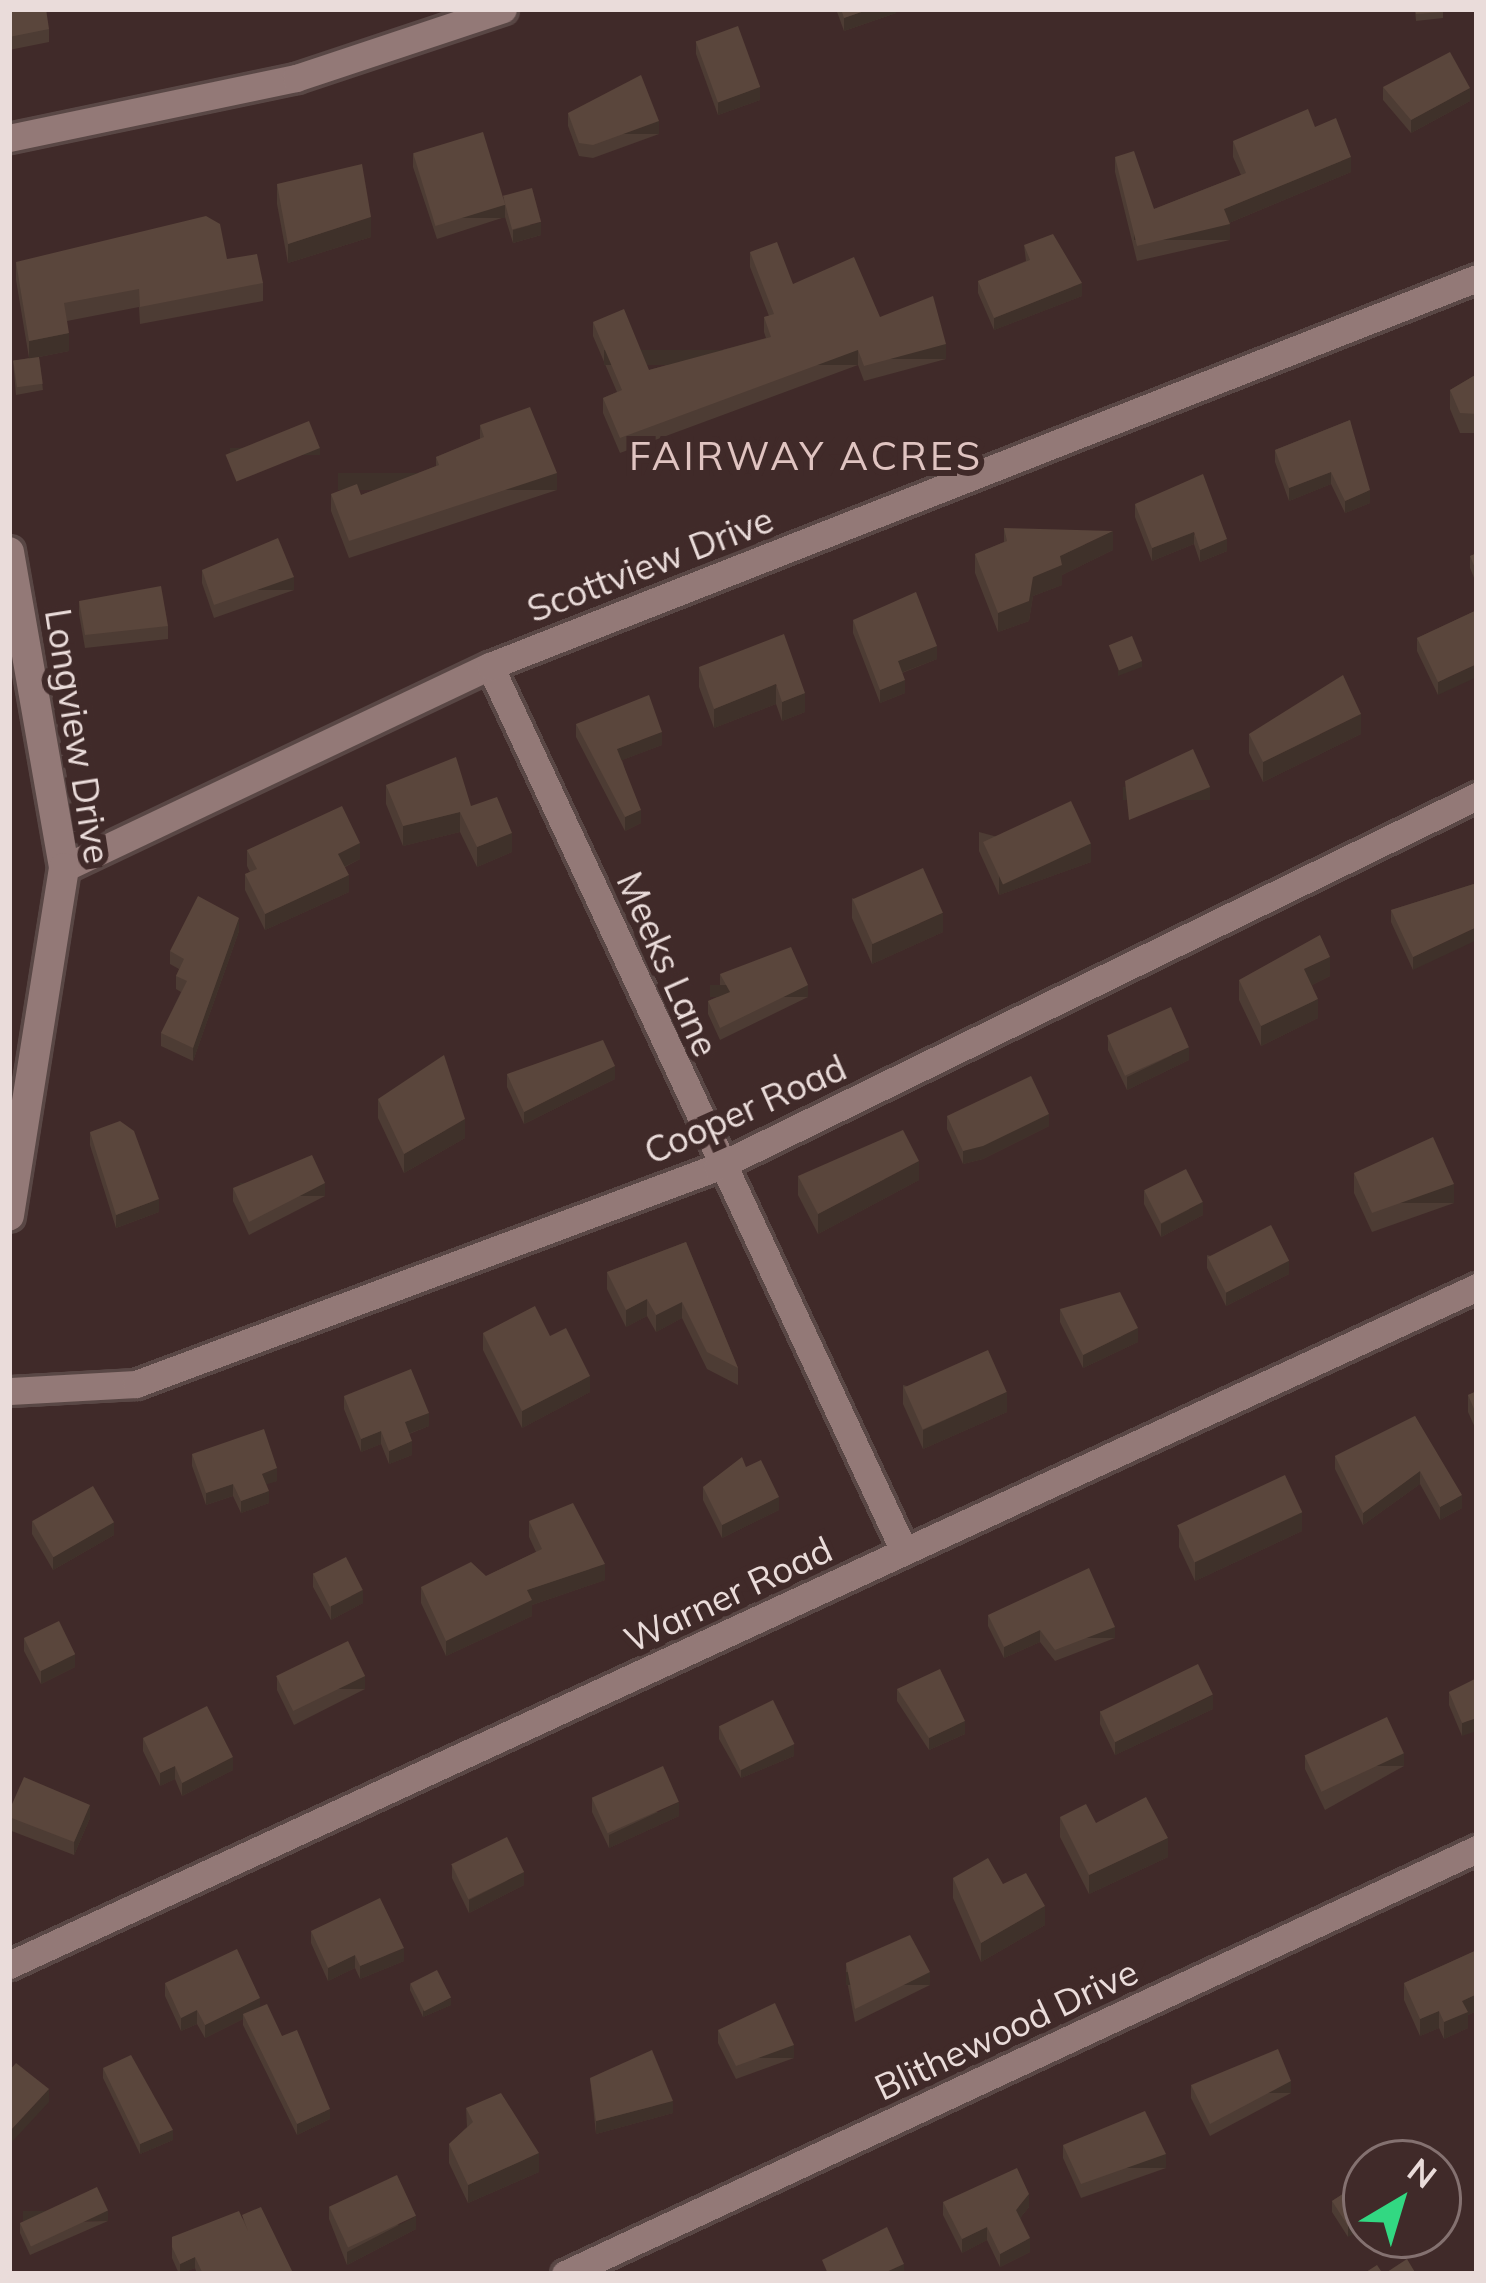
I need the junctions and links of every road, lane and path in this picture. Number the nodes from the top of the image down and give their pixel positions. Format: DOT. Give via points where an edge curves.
graph roads {
  1 [pos="503,9"];
  2 [pos="9,138"];
  3 [pos="1477,278"];
  4 [pos="9,552"];
  5 [pos="490,666"];
  6 [pos="1477,796"];
  7 [pos="64,868"];
  8 [pos="717,1167"];
  9 [pos="9,1216"];
  10 [pos="1477,1287"];
  11 [pos="9,1391"];
  12 [pos="904,1551"];
  13 [pos="1477,1849"];
  14 [pos="9,1965"];
  15 [pos="565,2274"];
  1 -- 2 [label="street" via="296,78"];
  3 -- 5 [label="street, Scottview Drive"];
  4 -- 7 [label="street, Longview Drive"];
  5 -- 7 [label="street, Scottview Drive"];
  5 -- 8 [label="street, Meeks Lane"];
  6 -- 8 [label="street, Cooper Road"];
  7 -- 9 [label="street, Longview Drive"];
  8 -- 11 [label="street, Cooper Road" via="136,1384"];
  8 -- 12 [label="street, Meeks Lane"];
  10 -- 12 [label="street, Warner Road"];
  12 -- 14 [label="street, Warner Road"];
  13 -- 15 [label="street, Blithewood Drive"];
}
